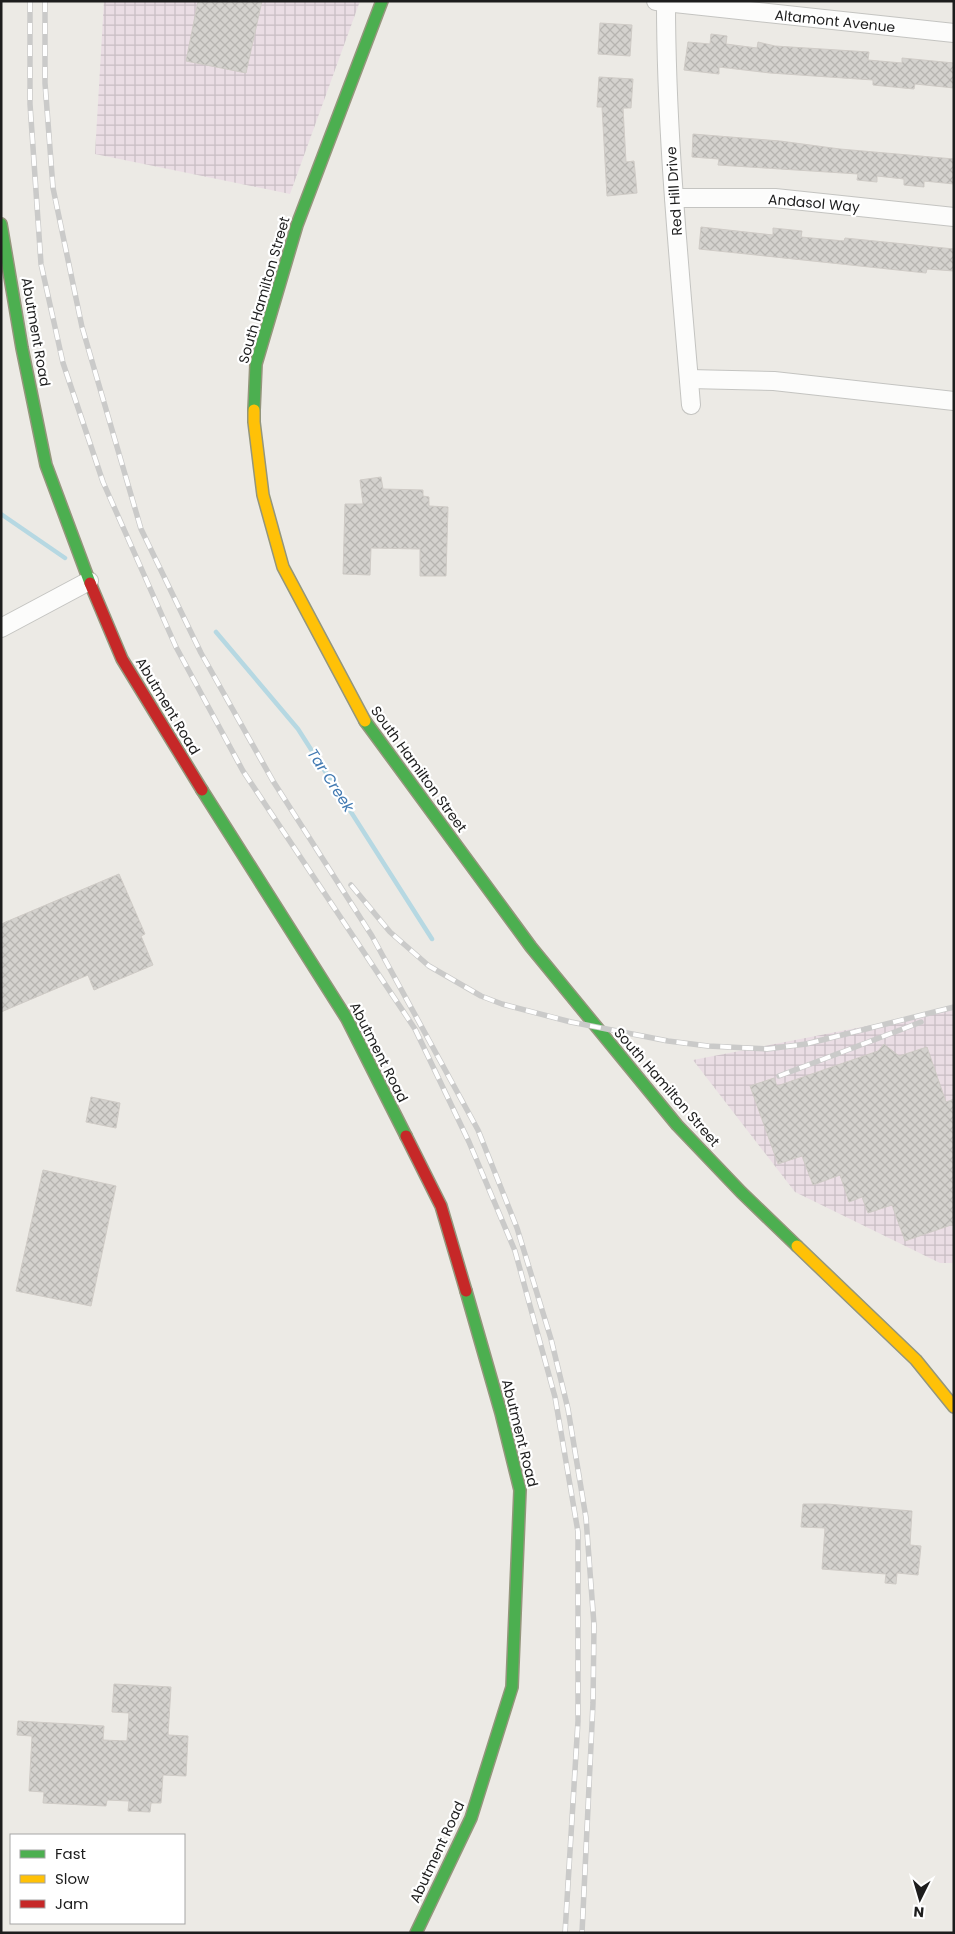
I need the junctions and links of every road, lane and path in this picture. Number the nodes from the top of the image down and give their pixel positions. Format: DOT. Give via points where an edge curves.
graph roads {
  1 [pos="382,1"];
  2 [pos="661,2"];
  3 [pos="954,33"];
  4 [pos="674,198"];
  5 [pos="954,218"];
  6 [pos="1,224"];
  7 [pos="689,379"];
  8 [pos="954,401"];
  9 [pos="691,405"];
  10 [pos="89,581"];
  11 [pos="1,628"];
  12 [pos="954,1407"];
  13 [pos="416,1933"];
  1 -- 12 [label="main road, South Hamilton Street" via="297,225 256,364 254,422 263,495 284,567 363,719 531,947 677,1125 741,1192 916,1360"];
  2 -- 3 [label="street, Altamont Avenue"];
  2 -- 4 [label="street, Red Hill Drive"];
  4 -- 5 [label="street, Andasol Way" via="775,198"];
  4 -- 7 [label="street, Red Hill Drive"];
  6 -- 10 [label="main road, Abutment Road" via="46,465"];
  7 -- 8 [label="street" via="774,381"];
  7 -- 9 [label="street, Red Hill Drive"];
  10 -- 11 [label="street"];
  10 -- 13 [label="main road, Abutment Road" via="122,659 347,1019 441,1206 520,1490 512,1687 471,1818"];
}
